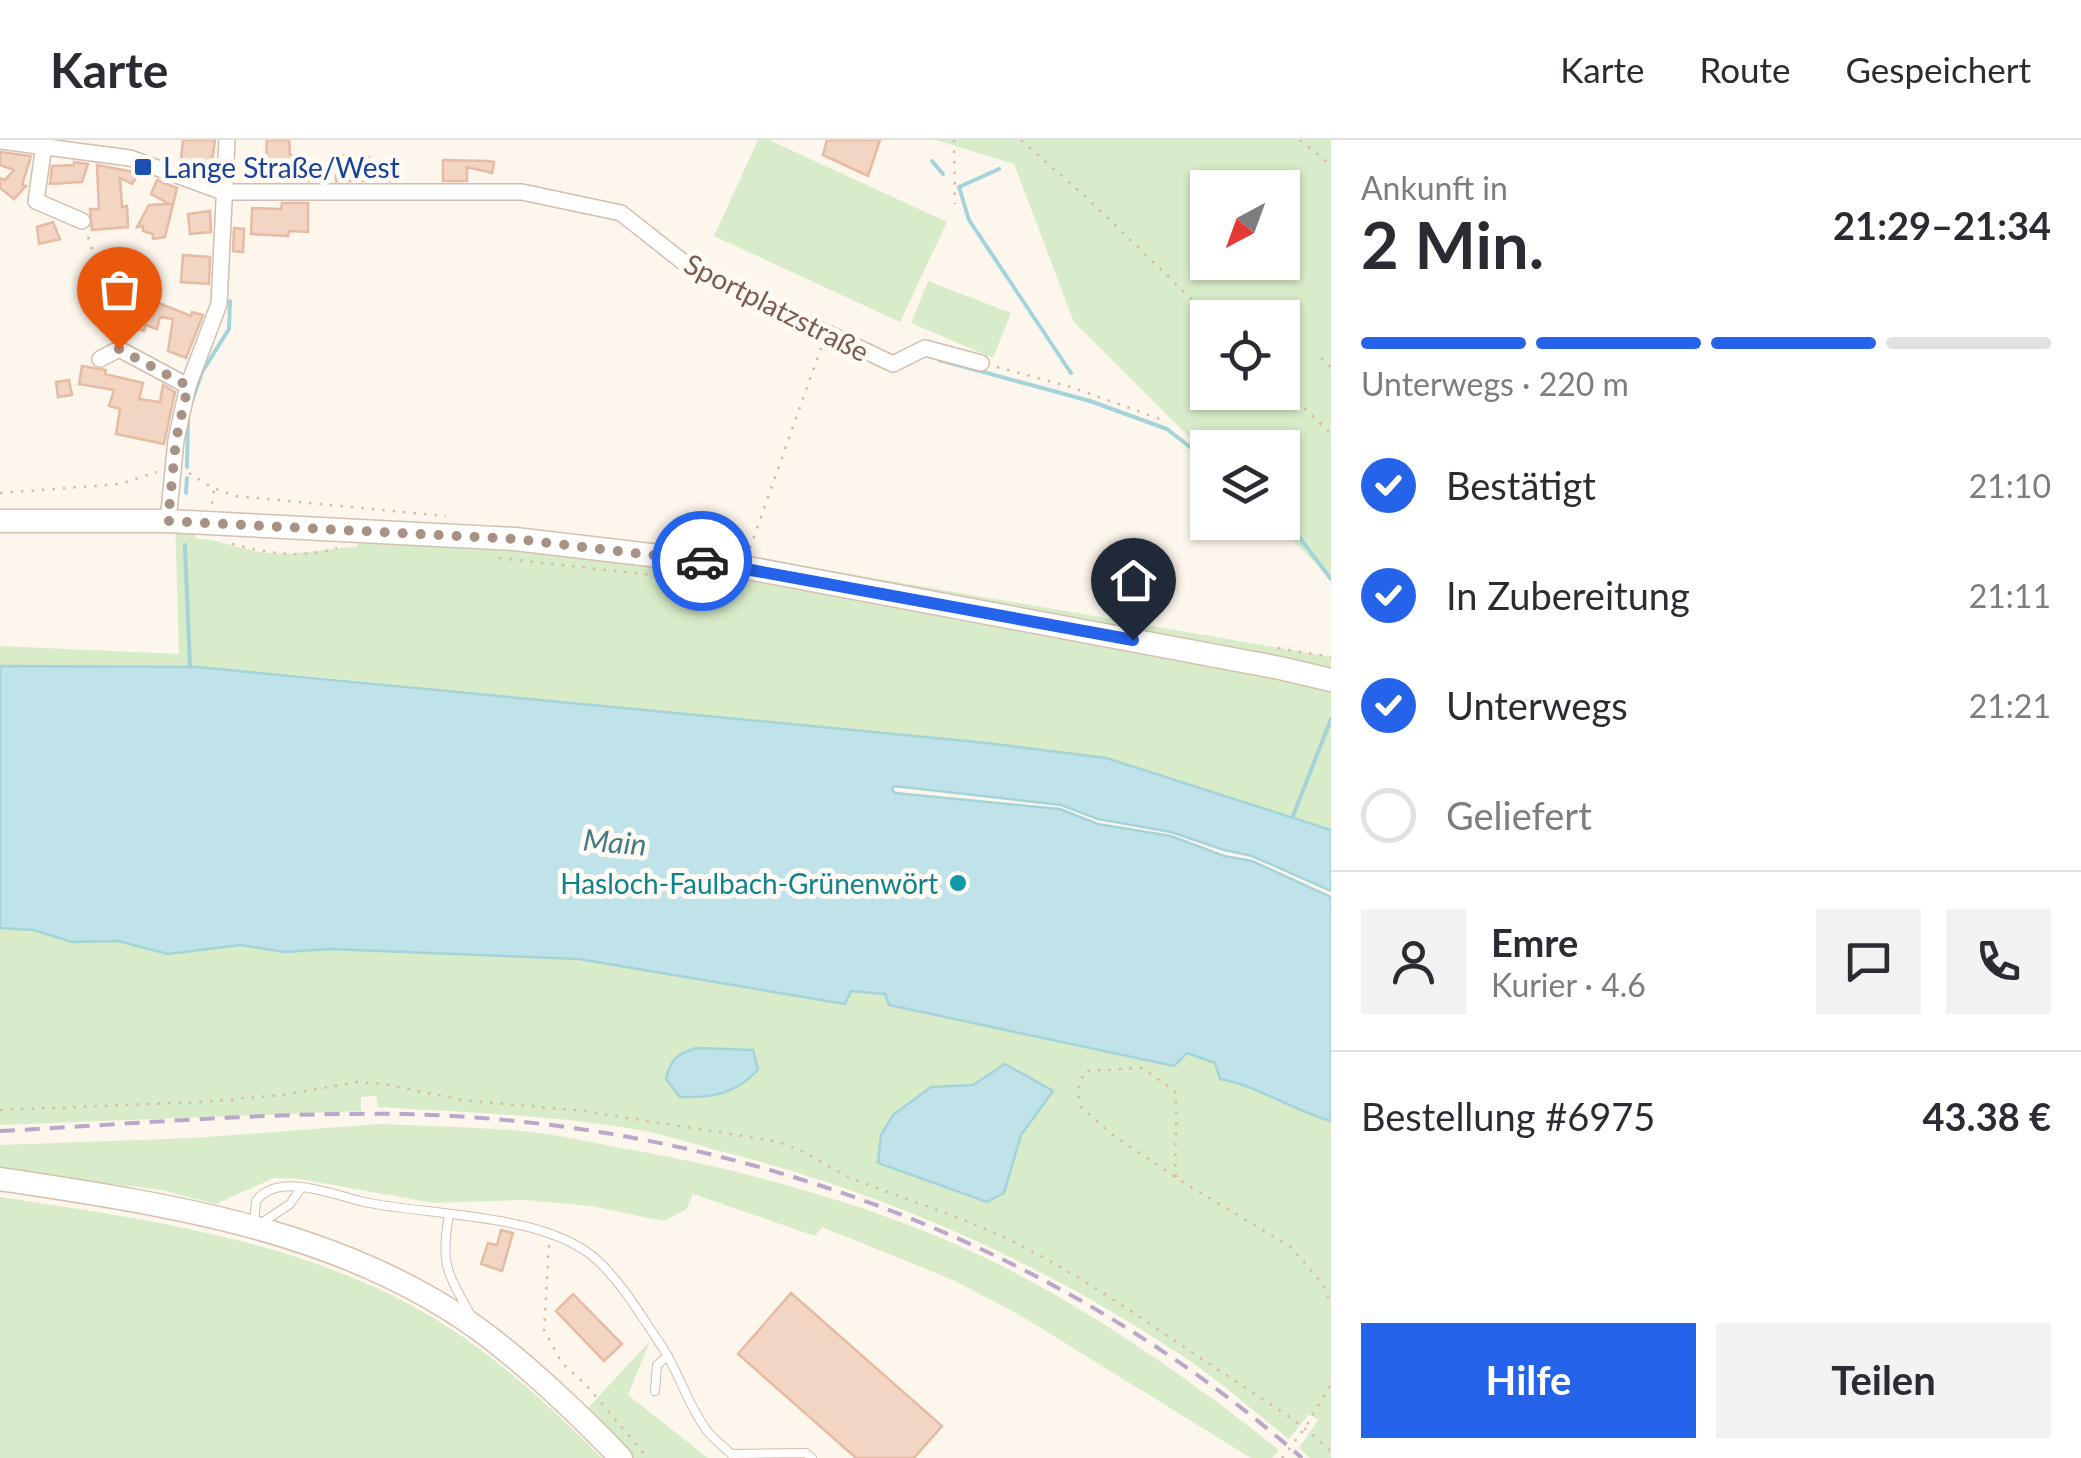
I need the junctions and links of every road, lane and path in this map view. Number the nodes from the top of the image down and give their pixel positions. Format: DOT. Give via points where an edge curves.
graph roads {
  1 [pos="227,140"];
  2 [pos="954,140"];
  3 [pos="1021,140"];
  4 [pos="1300,140"];
  5 [pos="0,141"];
  6 [pos="44,146"];
  7 [pos="1331,165"];
  8 [pos="223,192"];
  9 [pos="955,204"];
  10 [pos="82,222"];
  11 [pos="1193,300"];
  12 [pos="826,332"];
  13 [pos="119,349"];
  14 [pos="1321,358"];
  15 [pos="100,359"];
  16 [pos="981,363"];
  17 [pos="1331,367"];
  18 [pos="188,386"];
  19 [pos="1300,404"];
  20 [pos="1163,420"];
  21 [pos="1331,434"];
  22 [pos="173,470"];
  23 [pos="0,493"];
  24 [pos="0,521"];
  25 [pos="168,521"];
  26 [pos="210,524"];
  27 [pos="231,544"];
  28 [pos="338,548"];
  29 [pos="748,555"];
  30 [pos="486,556"];
  31 [pos="743,587"];
  32 [pos="1331,680"];
  33 [pos="0,1110"];
  34 [pos="1176,1177"];
  35 [pos="0,1179"];
  36 [pos="301,1188"];
  37 [pos="449,1215"];
  38 [pos="254,1227"];
  39 [pos="550,1234"];
  40 [pos="1331,1303"];
  41 [pos="476,1327"];
  42 [pos="668,1356"];
  43 [pos="1331,1384"];
  44 [pos="656,1390"];
  45 [pos="1306,1428"];
  46 [pos="1331,1452"];
  47 [pos="733,1456"];
  48 [pos="620,1458"];
  49 [pos="648,1458"];
  50 [pos="812,1458"];
  51 [pos="1282,1458"];
  1 -- 8 [label="street"];
  2 -- 9 [label="path"];
  3 -- 11 [label="path"];
  4 -- 7 [label="path"];
  5 -- 6 [label="street"];
  6 -- 8 [label="street" via="130,158"];
  6 -- 10 [label="street" via="36,202"];
  8 -- 12 [label="street, Sportplatzstraße" via="522,192 620,213 692,270"];
  8 -- 18 [label="street" via="219,304"];
  10 -- 13 [label="path" via="94,252 107,333"];
  12 -- 16 [label="street, Sportplatzstraße" via="893,364 925,348"];
  12 -- 29 [label="path"];
  13 -- 15 [label="street"];
  13 -- 18 [label="street"];
  14 -- 17 [label="path"];
  16 -- 20 [label="path"];
  18 -- 22 [label="street"];
  19 -- 21 [label="path"];
  22 -- 23 [label="path" via="120,484"];
  22 -- 25 [label="street"];
  22 -- 26 [label="path" via="193,473 214,489"];
  24 -- 25 [label="main road"];
  25 -- 26 [label="main road"];
  26 -- 32 [label="main road" via="515,539 728,564"];
  27 -- 28 [label="path" via="265,553"];
  30 -- 31 [label="path"];
  33 -- 45 [label="path" via="202,1102 357,1082 774,1141 1017,1245"];
  34 -- 34 [label="path" via="1175,1091 1142,1068 1085,1071 1076,1092 1080,1107"];
  34 -- 40 [label="path" via="1291,1248"];
  35 -- 38 [label="main road" via="144,1201"];
  36 -- 37 [label="lane"];
  36 -- 38 [label="lane" via="290,1204"];
  36 -- 38 [label="lane" via="283,1186 261,1195"];
  37 -- 39 [label="lane"];
  37 -- 41 [label="lane" via="443,1248 449,1277"];
  38 -- 41 [label="main road" via="332,1252"];
  39 -- 42 [label="lane" via="596,1259"];
  39 -- 49 [label="path" via="544,1330 562,1363"];
  41 -- 48 [label="main road"];
  42 -- 44 [label="lane" via="656,1365"];
  42 -- 47 [label="lane" via="707,1430"];
  43 -- 45 [label="path"];
  45 -- 46 [label="path"];
  45 -- 51 [label="path"];
  47 -- 50 [label="lane"];
}
